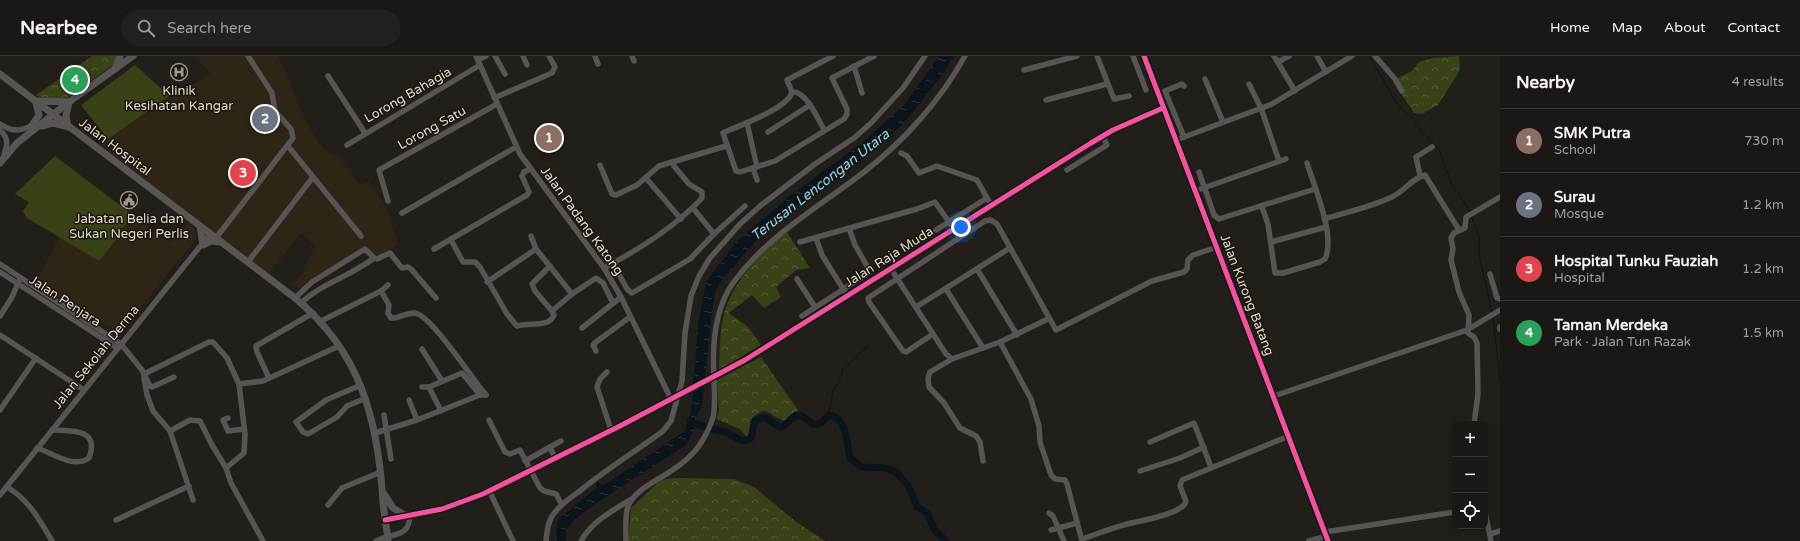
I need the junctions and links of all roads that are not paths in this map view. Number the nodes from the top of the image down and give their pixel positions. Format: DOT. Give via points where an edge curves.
graph roads {
  1 [pos="120,56"];
  2 [pos="248,56"];
  3 [pos="486,56"];
  4 [pos="495,56"];
  5 [pos="523,56"];
  6 [pos="549,56"];
  7 [pos="595,56"];
  8 [pos="925,56"];
  9 [pos="965,56"];
  10 [pos="1077,56"];
  11 [pos="1097,56"];
  12 [pos="1133,56"];
  13 [pos="1144,56"];
  14 [pos="1274,56"];
  15 [pos="1289,56"];
  16 [pos="1317,56"];
  17 [pos="1352,56"];
  18 [pos="1375,56"];
  19 [pos="130,57"];
  20 [pos="830,57"];
  21 [pos="870,57"];
  22 [pos="1064,57"];
  23 [pos="478,60"];
  24 [pos="1278,62"];
  25 [pos="598,64"];
  26 [pos="527,65"];
  27 [pos="854,66"];
  28 [pos="115,69"];
  29 [pos="1024,70"];
  30 [pos="1326,72"];
  31 [pos="0,74"];
  32 [pos="505,74"];
  33 [pos="328,76"];
  34 [pos="1205,79"];
  35 [pos="1108,84"];
  36 [pos="1249,84"];
  37 [pos="1184,86"];
  38 [pos="1146,90"];
  39 [pos="791,91"];
  40 [pos="1295,91"];
  41 [pos="1402,91"];
  42 [pos="862,93"];
  43 [pos="1129,96"];
  44 [pos="494,98"];
  45 [pos="1046,100"];
  46 [pos="35,101"];
  47 [pos="69,102"];
  48 [pos="497,104"];
  49 [pos="810,105"];
  50 [pos="1163,108"];
  51 [pos="1261,108"];
  52 [pos="53,114"];
  53 [pos="1223,122"];
  54 [pos="0,124"];
  55 [pos="747,124"];
  56 [pos="33,127"];
  57 [pos="68,127"];
  58 [pos="0,130"];
  59 [pos="824,130"];
  60 [pos="768,132"];
  61 [pos="365,133"];
  62 [pos="1104,136"];
  63 [pos="1184,137"];
  64 [pos="1176,140"];
  65 [pos="347,145"];
  66 [pos="288,146"];
  67 [pos="726,146"];
  68 [pos="516,147"];
  69 [pos="1432,147"];
  70 [pos="901,153"];
  71 [pos="1286,159"];
  72 [pos="1279,161"];
  73 [pos="0,163"];
  74 [pos="1307,163"];
  75 [pos="600,165"];
  76 [pos="674,166"];
  77 [pos="755,168"];
  78 [pos="530,169"];
  79 [pos="1066,170"];
  80 [pos="1199,172"];
  81 [pos="1420,175"];
  82 [pos="313,177"];
  83 [pos="646,178"];
  84 [pos="757,180"];
  85 [pos="1204,187"];
  86 [pos="1315,189"];
  87 [pos="1195,190"];
  88 [pos="1500,197"];
  89 [pos="987,198"];
  90 [pos="388,201"];
  91 [pos="745,206"];
  92 [pos="991,206"];
  93 [pos="1262,207"];
  94 [pos="693,208"];
  95 [pos="402,213"];
  96 [pos="681,219"];
  97 [pos="1324,219"];
  98 [pos="949,222"];
  99 [pos="200,226"];
  100 [pos="1326,227"];
  101 [pos="849,228"];
  102 [pos="954,229"];
  103 [pos="936,230"];
  104 [pos="1460,230"];
  105 [pos="714,234"];
  106 [pos="361,236"];
  107 [pos="531,236"];
  108 [pos="216,238"];
  109 [pos="816,238"];
  110 [pos="451,240"];
  111 [pos="800,242"];
  112 [pos="1271,242"];
  113 [pos="203,245"];
  114 [pos="1217,247"];
  115 [pos="1010,248"];
  116 [pos="434,249"];
  117 [pos="536,249"];
  118 [pos="374,258"];
  119 [pos="248,262"];
  120 [pos="613,263"];
  121 [pos="0,264"];
  122 [pos="550,266"];
  123 [pos="604,268"];
  124 [pos="891,269"];
  125 [pos="977,269"];
  126 [pos="0,272"];
  127 [pos="1490,274"];
  128 [pos="20,277"];
  129 [pos="898,278"];
  130 [pos="797,279"];
  131 [pos="487,282"];
  132 [pos="19,284"];
  133 [pos="388,285"];
  134 [pos="946,289"];
  135 [pos="843,290"];
  136 [pos="381,291"];
  137 [pos="572,294"];
  138 [pos="621,297"];
  139 [pos="847,297"];
  140 [pos="436,298"];
  141 [pos="1500,299"];
  142 [pos="298,300"];
  143 [pos="612,303"];
  144 [pos="815,307"];
  145 [pos="916,308"];
  146 [pos="552,311"];
  147 [pos="1498,311"];
  148 [pos="313,313"];
  149 [pos="0,316"];
  150 [pos="802,316"];
  151 [pos="630,318"];
  152 [pos="1048,319"];
  153 [pos="321,321"];
  154 [pos="582,328"];
  155 [pos="1467,330"];
  156 [pos="933,334"];
  157 [pos="0,335"];
  158 [pos="1017,335"];
  159 [pos="1000,342"];
  160 [pos="339,346"];
  161 [pos="120,347"];
  162 [pos="983,348"];
  163 [pos="422,349"];
  164 [pos="596,351"];
  165 [pos="36,358"];
  166 [pos="952,359"];
  167 [pos="607,372"];
  168 [pos="144,374"];
  169 [pos="174,377"];
  170 [pos="269,378"];
  171 [pos="713,378"];
  172 [pos="442,381"];
  173 [pos="239,384"];
  174 [pos="361,385"];
  175 [pos="422,387"];
  176 [pos="429,387"];
  177 [pos="84,390"];
  178 [pos="480,395"];
  179 [pos="677,396"];
  180 [pos="1274,396"];
  181 [pos="366,398"];
  182 [pos="671,399"];
  183 [pos="409,400"];
  184 [pos="0,410"];
  185 [pos="441,411"];
  186 [pos="384,415"];
  187 [pos="228,418"];
  188 [pos="417,420"];
  189 [pos="489,420"];
  190 [pos="1474,421"];
  191 [pos="244,429"];
  192 [pos="52,430"];
  193 [pos="611,430"];
  194 [pos="170,431"];
  195 [pos="387,431"];
  196 [pos="374,433"];
  197 [pos="1289,436"];
  198 [pos="561,441"];
  199 [pos="1150,442"];
  200 [pos="550,447"];
  201 [pos="1204,447"];
  202 [pos="37,448"];
  203 [pos="555,458"];
  204 [pos="391,459"];
  205 [pos="983,461"];
  206 [pos="525,462"];
  207 [pos="1211,467"];
  208 [pos="226,468"];
  209 [pos="530,470"];
  210 [pos="1140,471"];
  211 [pos="381,472"];
  212 [pos="189,486"];
  213 [pos="7,487"];
  214 [pos="489,490"];
  215 [pos="383,492"];
  216 [pos="0,495"];
  217 [pos="635,496"];
  218 [pos="193,500"];
  219 [pos="562,505"];
  220 [pos="328,506"];
  221 [pos="1452,513"];
  222 [pos="1049,514"];
  223 [pos="408,515"];
  224 [pos="116,520"];
  225 [pos="385,520"];
  226 [pos="1078,523"];
  227 [pos="1488,525"];
  228 [pos="1059,528"];
  229 [pos="1051,530"];
  230 [pos="1500,530"];
  231 [pos="1490,534"];
  232 [pos="1327,536"];
  233 [pos="388,539"];
  234 [pos="1082,540"];
  235 [pos="52,541"];
  236 [pos="263,541"];
  237 [pos="376,541"];
  238 [pos="513,541"];
  239 [pos="546,541"];
  240 [pos="581,541"];
  241 [pos="626,541"];
  242 [pos="1064,541"];
  243 [pos="1310,541"];
  244 [pos="1491,541"];
  1 -- 28 [label="main road"];
  2 -- 66 [label="street" via="272,93 275,111 292,132 293,138"];
  3 -- 23 [label="street, Lorong Bahagia"];
  4 -- 32 [label="street"];
  5 -- 26 [label="street"];
  6 -- 44 [label="street" via="555,67 552,73"];
  7 -- 25 [label="street"];
  8 -- 179 [label="street" via="903,88 867,126 760,206 710,258 691,296 685,332 682,381"];
  9 -- 171 [label="street" via="947,84 898,142 864,172 771,240 741,272 726,293 719,312 715,333"];
  10 -- 22 [label="street"];
  11 -- 35 [label="street"];
  12 -- 38 [label="street"];
  13 -- 50 [label="street, Jalan Kurong Batang"];
  14 -- 24 [label="street"];
  15 -- 24 [label="street"];
  16 -- 30 [label="street"];
  17 -- 30 [label="street"];
  18 -- 41 [label="street"];
  19 -- 28 [label="main road"];
  20 -- 39 [label="street" via="788,78 786,81"];
  21 -- 27 [label="street"];
  22 -- 29 [label="street"];
  23 -- 44 [label="street, Jalan Padang Katong"];
  23 -- 61 [label="street, Lorong Bahagia"];
  24 -- 40 [label="street"];
  27 -- 42 [label="street"];
  27 -- 59 [label="street" via="832,78 847,109 846,117"];
  28 -- 47 [label="main road"];
  30 -- 40 [label="street"];
  31 -- 46 [label="main road, Jalan Hospital"];
  33 -- 61 [label="street"];
  34 -- 53 [label="street"];
  35 -- 43 [label="street" via="1114,99"];
  35 -- 45 [label="street"];
  36 -- 51 [label="street"];
  37 -- 63 [label="street" via="1182,84 1165,91"];
  39 -- 49 [label="street" via="796,92"];
  39 -- 55 [label="street" via="788,98 765,115"];
  40 -- 51 [label="street"];
  44 -- 48 [label="street, Jalan Padang Katong"];
  46 -- 47 [label="main road"];
  46 -- 52 [label="main road, Jalan Hospital"];
  46 -- 56 [label="main road" via="39,115"];
  47 -- 52 [label="main road"];
  47 -- 57 [label="main road" via="66,116"];
  48 -- 68 [label="street, Jalan Padang Katong"];
  48 -- 90 [label="street, Lorong Satu" via="379,170"];
  49 -- 59 [label="street"];
  49 -- 60 [label="street"];
  50 -- 62 [label="street, Jalan Raja Muda"];
  50 -- 64 [label="street, Jalan Kurong Batang"];
  51 -- 53 [label="street"];
  51 -- 72 [label="street"];
  52 -- 56 [label="main road"];
  52 -- 57 [label="main road, Jalan Hospital"];
  53 -- 63 [label="street"];
  54 -- 56 [label="street" via="11,131"];
  55 -- 67 [label="street" via="723,133"];
  55 -- 77 [label="street"];
  56 -- 57 [label="main road" via="49,124"];
  56 -- 73 [label="main road"];
  57 -- 99 [label="main road, Jalan Hospital"];
  58 -- 73 [label="street" via="8,142"];
  59 -- 77 [label="street" via="775,161"];
  61 -- 65 [label="street, Lorong Bahagia"];
  62 -- 79 [label="street" via="1108,145"];
  62 -- 92 [label="street, Jalan Raja Muda"];
  63 -- 64 [label="street"];
  64 -- 87 [label="street, Jalan Kurong Batang"];
  66 -- 82 [label="street"];
  66 -- 108 [label="street, Jalan Sekolah Derma"];
  67 -- 77 [label="street" via="736,171"];
  67 -- 83 [label="street" via="665,163"];
  68 -- 78 [label="street, Jalan Padang Katong"];
  68 -- 95 [label="street"];
  69 -- 81 [label="street" via="1416,157"];
  70 -- 89 [label="street" via="907,156 919,173 937,166 975,179"];
  71 -- 72 [label="street"];
  72 -- 85 [label="street"];
  74 -- 86 [label="street"];
  75 -- 83 [label="street" via="614,195 631,189"];
  76 -- 94 [label="street" via="689,184 702,192 703,196"];
  77 -- 84 [label="street"];
  78 -- 110 [label="street" via="522,176 529,192 527,195"];
  78 -- 123 [label="street, Jalan Padang Katong"];
  80 -- 85 [label="street"];
  81 -- 97 [label="street" via="1402,192 1385,200"];
  81 -- 104 [label="street" via="1427,177"];
  82 -- 106 [label="street"];
  82 -- 119 [label="street"];
  83 -- 96 [label="street"];
  85 -- 87 [label="street"];
  85 -- 93 [label="street" via="1217,219"];
  86 -- 93 [label="street"];
  86 -- 97 [label="street"];
  87 -- 114 [label="street, Jalan Kurong Batang"];
  88 -- 104 [label="street" via="1465,218 1464,228"];
  89 -- 92 [label="street"];
  89 -- 98 [label="street"];
  91 -- 105 [label="street"];
  92 -- 102 [label="street, Jalan Raja Muda"];
  93 -- 112 [label="street"];
  94 -- 96 [label="street"];
  94 -- 105 [label="street"];
  96 -- 120 [label="street"];
  97 -- 100 [label="street"];
  98 -- 101 [label="street" via="935,202"];
  98 -- 102 [label="street"];
  98 -- 103 [label="street"];
  99 -- 108 [label="main road, Jalan Hospital"];
  99 -- 113 [label="main road"];
  100 -- 112 [label="street"];
  100 -- 112 [label="street" via="1328,245 1325,259 1283,273 1274,272"];
  101 -- 109 [label="street"];
  101 -- 135 [label="street" via="868,270 865,276"];
  102 -- 124 [label="street, Jalan Raja Muda"];
  104 -- 155 [label="street" via="1451,236 1453,249 1450,256 1469,315"];
  105 -- 120 [label="street" via="690,259 632,293 628,291"];
  107 -- 117 [label="street"];
  108 -- 113 [label="street, Jalan Sekolah Derma"];
  108 -- 113 [label="main road"];
  108 -- 119 [label="main road, Jalan Hospital"];
  109 -- 111 [label="street"];
  109 -- 135 [label="street" via="822,255"];
  110 -- 116 [label="street"];
  110 -- 131 [label="street" via="463,262 476,263"];
  113 -- 161 [label="street, Jalan Sekolah Derma"];
  114 -- 152 [label="street" via="1190,258 1184,272 1152,281 1059,330 1054,329"];
  114 -- 180 [label="street, Jalan Kurong Batang"];
  115 -- 125 [label="street"];
  115 -- 129 [label="street" via="997,224 988,220"];
  115 -- 152 [label="street"];
  117 -- 122 [label="street"];
  117 -- 131 [label="street"];
  118 -- 140 [label="street" via="379,259 390,253 402,268 411,269"];
  118 -- 142 [label="street" via="357,270"];
  118 -- 142 [label="street" via="364,250 312,282"];
  119 -- 142 [label="main road, Jalan Hospital"];
  120 -- 123 [label="street"];
  121 -- 128 [label="street"];
  122 -- 137 [label="street"];
  122 -- 146 [label="street" via="532,284"];
  123 -- 138 [label="street, Jalan Padang Katong"];
  124 -- 129 [label="street"];
  124 -- 139 [label="street, Jalan Raja Muda"];
  125 -- 134 [label="street"];
  125 -- 158 [label="street"];
  126 -- 132 [label="street, Jalan Penjara"];
  127 -- 141 [label="street" via="1497,298"];
  128 -- 132 [label="street"];
  128 -- 161 [label="street"];
  129 -- 145 [label="street"];
  129 -- 156 [label="street" via="869,297 869,302 903,351 906,352"];
  130 -- 144 [label="street"];
  131 -- 146 [label="street" via="517,326 547,322 553,318"];
  132 -- 149 [label="street"];
  132 -- 161 [label="street, Jalan Penjara"];
  133 -- 136 [label="street"];
  134 -- 145 [label="street"];
  134 -- 162 [label="street"];
  135 -- 139 [label="street"];
  135 -- 144 [label="street"];
  136 -- 153 [label="street"];
  136 -- 178 [label="street" via="389,305 388,313 391,318 414,313 429,324 461,360 467,372 486,395"];
  137 -- 143 [label="street" via="594,278 598,278"];
  137 -- 146 [label="street"];
  138 -- 143 [label="street"];
  138 -- 151 [label="street, Jalan Padang Katong"];
  139 -- 171 [label="street, Jalan Raja Muda"];
  142 -- 148 [label="main road, Jalan Hospital"];
  143 -- 154 [label="street"];
  144 -- 150 [label="street"];
  145 -- 156 [label="street"];
  147 -- 155 [label="street"];
  148 -- 153 [label="main road, Jalan Hospital"];
  148 -- 170 [label="street" via="256,346"];
  151 -- 164 [label="street" via="596,342 593,345"];
  151 -- 182 [label="street, Jalan Padang Katong"];
  152 -- 158 [label="street"];
  153 -- 160 [label="main road, Jalan Hospital"];
  155 -- 180 [label="street"];
  155 -- 190 [label="street" via="1477,343 1478,389"];
  156 -- 166 [label="street"];
  157 -- 165 [label="street"];
  158 -- 159 [label="street"];
  159 -- 162 [label="street"];
  159 -- 226 [label="street" via="1031,399 1039,426 1040,442 1051,475 1055,479 1065,480"];
  160 -- 170 [label="street"];
  160 -- 174 [label="main road, Jalan Hospital"];
  161 -- 168 [label="street"];
  161 -- 177 [label="street, Jalan Sekolah Derma"];
  162 -- 166 [label="street"];
  163 -- 172 [label="street"];
  165 -- 177 [label="street"];
  165 -- 184 [label="street"];
  166 -- 205 [label="street" via="930,372 929,387 944,403 960,428 976,436 980,442"];
  167 -- 193 [label="street" via="600,379 598,387"];
  168 -- 169 [label="street" via="152,386"];
  168 -- 173 [label="street" via="211,342 227,358"];
  168 -- 194 [label="street" via="147,395 153,411"];
  170 -- 173 [label="street"];
  171 -- 179 [label="street, Jalan Raja Muda"];
  171 -- 217 [label="street" via="712,419 699,445 687,459"];
  172 -- 176 [label="street"];
  172 -- 178 [label="street" via="462,373"];
  173 -- 191 [label="street"];
  174 -- 181 [label="main road, Jalan Hospital"];
  174 -- 181 [label="street" via="326,400 296,422 303,432 308,434 337,417 346,406"];
  175 -- 176 [label="street"];
  176 -- 185 [label="street"];
  177 -- 192 [label="street, Jalan Sekolah Derma"];
  178 -- 185 [label="street"];
  179 -- 182 [label="street, Jalan Raja Muda"];
  179 -- 219 [label="street" via="673,417 667,427"];
  180 -- 197 [label="street, Jalan Kurong Batang"];
  181 -- 196 [label="main road, Jalan Hospital"];
  182 -- 193 [label="street, Jalan Raja Muda"];
  183 -- 188 [label="street"];
  185 -- 188 [label="street"];
  186 -- 195 [label="street"];
  187 -- 191 [label="street" via="223,420 228,431"];
  188 -- 195 [label="street"];
  189 -- 206 [label="street" via="505,452 510,454 520,450"];
  191 -- 208 [label="street" via="245,452"];
  192 -- 202 [label="street, Jalan Sekolah Derma"];
  192 -- 202 [label="street" via="73,431 89,436 92,447 89,458 71,462"];
  193 -- 203 [label="street, Jalan Raja Muda"];
  194 -- 208 [label="street" via="190,420 200,421"];
  194 -- 212 [label="street"];
  195 -- 196 [label="street"];
  195 -- 204 [label="street"];
  196 -- 211 [label="main road, Jalan Hospital"];
  197 -- 207 [label="street"];
  197 -- 232 [label="street, Jalan Kurong Batang"];
  198 -- 200 [label="street"];
  199 -- 201 [label="street" via="1194,423"];
  200 -- 203 [label="street"];
  200 -- 206 [label="street"];
  201 -- 207 [label="street"];
  201 -- 210 [label="street"];
  202 -- 213 [label="street, Jalan Sekolah Derma"];
  203 -- 209 [label="street, Jalan Raja Muda"];
  206 -- 209 [label="street"];
  207 -- 234 [label="street" via="1182,480 1180,486 1186,502 1182,508"];
  208 -- 236 [label="street" via="231,483"];
  209 -- 214 [label="street, Jalan Raja Muda"];
  209 -- 219 [label="street" via="540,488 556,494"];
  211 -- 215 [label="main road, Jalan Hospital"];
  211 -- 220 [label="street" via="342,488"];
  212 -- 218 [label="street"];
  212 -- 224 [label="street"];
  213 -- 216 [label="street, Jalan Sekolah Derma"];
  213 -- 235 [label="street" via="17,492 37,513"];
  214 -- 223 [label="street, Jalan Raja Muda" via="460,503"];
  214 -- 238 [label="street"];
  215 -- 223 [label="main road" via="393,508"];
  215 -- 225 [label="main road, Jalan Hospital"];
  217 -- 240 [label="street" via="587,530"];
  217 -- 241 [label="street" via="627,509"];
  219 -- 239 [label="street" via="550,520"];
  221 -- 232 [label="street"];
  222 -- 228 [label="street" via="1053,516"];
  223 -- 225 [label="street, Jalan Raja Muda"];
  223 -- 233 [label="street" via="407,530"];
  225 -- 233 [label="main road, Jalan Hospital"];
  226 -- 228 [label="street"];
  226 -- 234 [label="street"];
  227 -- 231 [label="street"];
  228 -- 229 [label="street"];
  228 -- 242 [label="street"];
  230 -- 231 [label="street"];
  231 -- 244 [label="street"];
  232 -- 243 [label="street"];
  233 -- 237 [label="street"];
}
